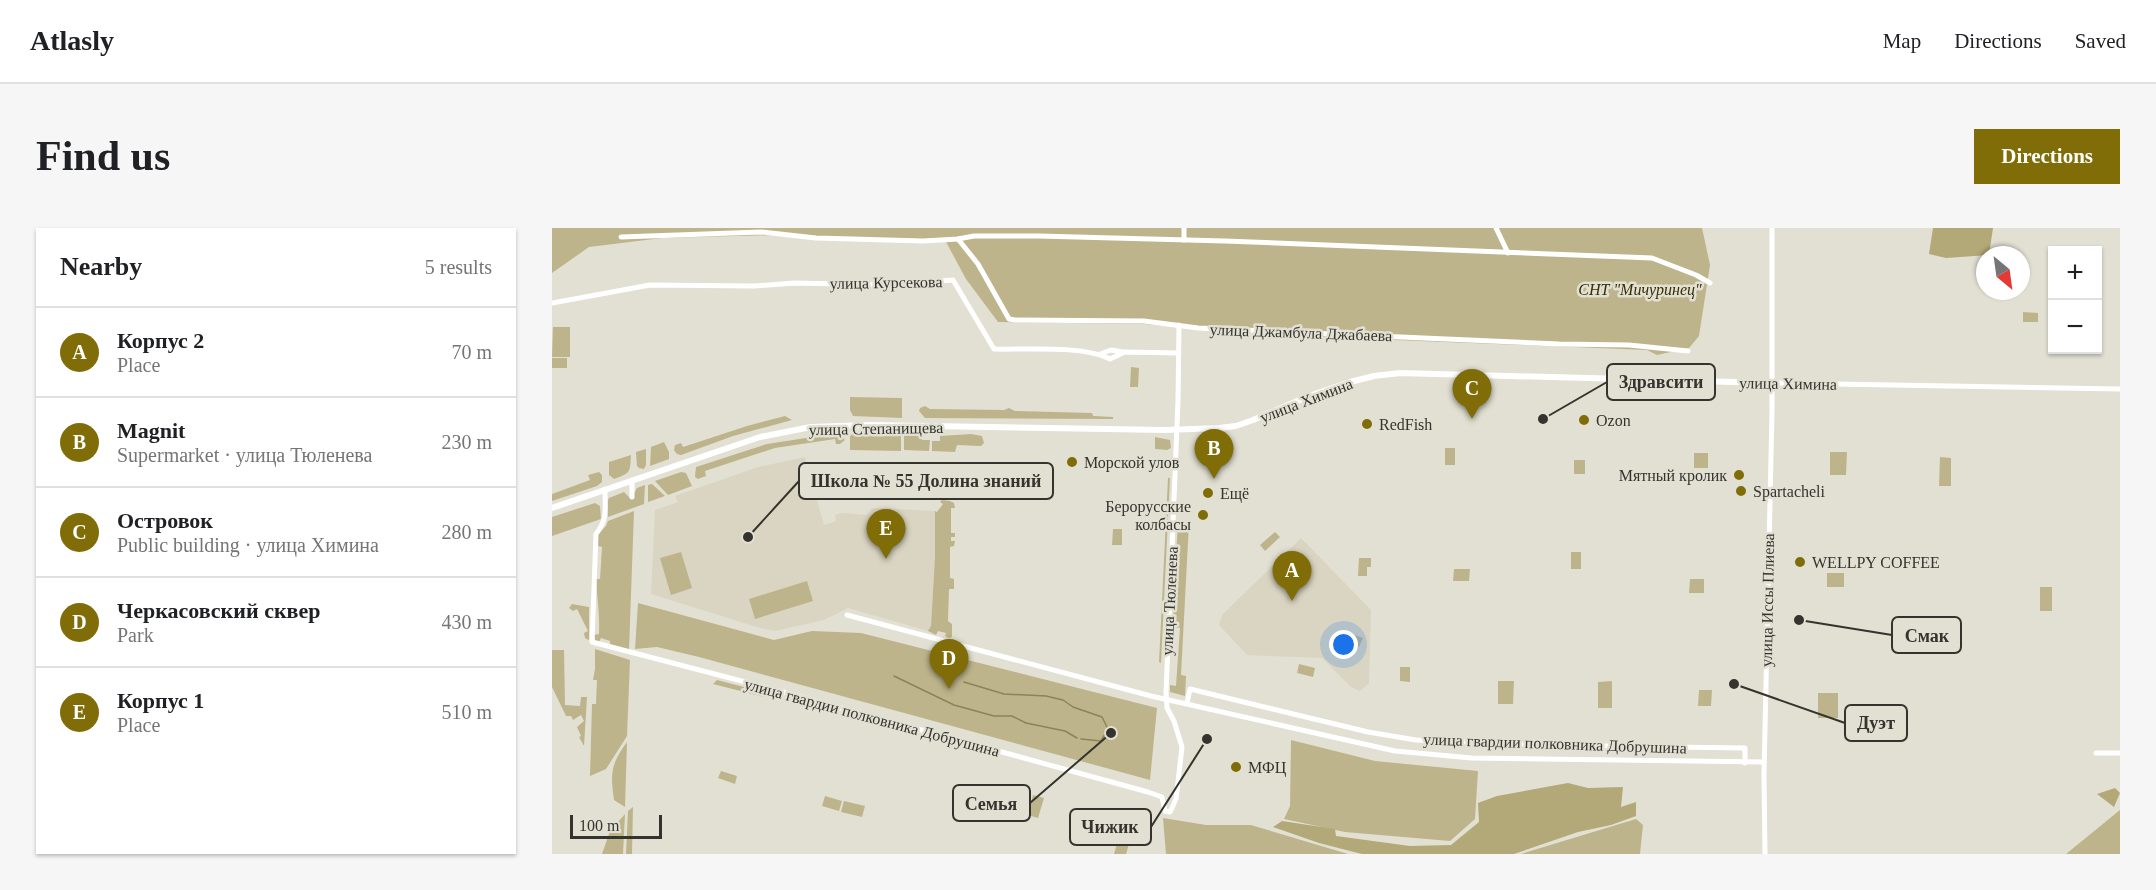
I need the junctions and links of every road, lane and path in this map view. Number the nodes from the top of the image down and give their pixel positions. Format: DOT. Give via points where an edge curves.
graph roads {
  1 [pos="1184,228"];
  2 [pos="1496,228"];
  3 [pos="1772,228"];
  4 [pos="621,237"];
  5 [pos="958,240"];
  6 [pos="1184,240"];
  7 [pos="1508,253"];
  8 [pos="1710,282"];
  9 [pos="552,303"];
  10 [pos="1179,325"];
  11 [pos="1688,351"];
  12 [pos="1179,353"];
  13 [pos="1771,383"];
  14 [pos="2120,389"];
  15 [pos="1176,429"];
  16 [pos="632,480"];
  17 [pos="605,489"];
  18 [pos="632,497"];
  19 [pos="552,508"];
  20 [pos="847,615"];
  21 [pos="1166,699"];
  22 [pos="1187,703"];
  23 [pos="2096,753"];
  24 [pos="2120,753"];
  25 [pos="1764,762"];
  26 [pos="1745,763"];
  27 [pos="1152,793"];
  28 [pos="1765,854"];
  1 -- 6 [label="street"];
  2 -- 7 [label="street"];
  3 -- 13 [label="street, улица Иссы Плиева"];
  4 -- 5 [label="street" via="761,232 878,241"];
  5 -- 6 [label="street" via="974,236"];
  5 -- 10 [label="street, улица Джамбула Джабаева" via="978,264 1009,319"];
  6 -- 7 [label="street"];
  7 -- 8 [label="street" via="1652,258"];
  9 -- 12 [label="street, улица Курсекова" via="650,285 885,285 953,280 994,349 1081,351 1110,359 1125,352"];
  10 -- 11 [label="street, улица Джамбула Джабаева"];
  10 -- 12 [label="street, улица Тюленева"];
  12 -- 15 [label="street, улица Тюленева"];
  13 -- 14 [label="street, улица Химина"];
  13 -- 15 [label="street, улица Химина" via="1400,373 1350,382 1236,426"];
  13 -- 25 [label="street, улица Иссы Плиева"];
  15 -- 16 [label="street, улица Степанищева" via="811,427 760,437"];
  15 -- 21 [label="street, улица Тюленева"];
  16 -- 17 [label="street, улица Степанищева"];
  16 -- 18 [label="street"];
  17 -- 19 [label="street, улица Степанищева"];
  17 -- 27 [label="street, улица гвардии полковника Добрушина" via="605,519 596,534 592,642"];
  20 -- 21 [label="street, улица гвардии полковника Добрушина"];
  21 -- 22 [label="street, улица гвардии полковника Добрушина"];
  21 -- 27 [label="street, улица Тюленева" via="1182,747 1172,811 1166,812 1162,797"];
  22 -- 26 [label="street, улица гвардии полковника Добрушина" via="1422,755"];
  22 -- 26 [label="street, улица гвардии полковника Добрушина" via="1190,689 1368,732 1436,742 1745,748"];
  23 -- 24 [label="street"];
  25 -- 26 [label="street, улица гвардии полковника Добрушина"];
  25 -- 28 [label="street, улица Иссы Плиева"];
}
